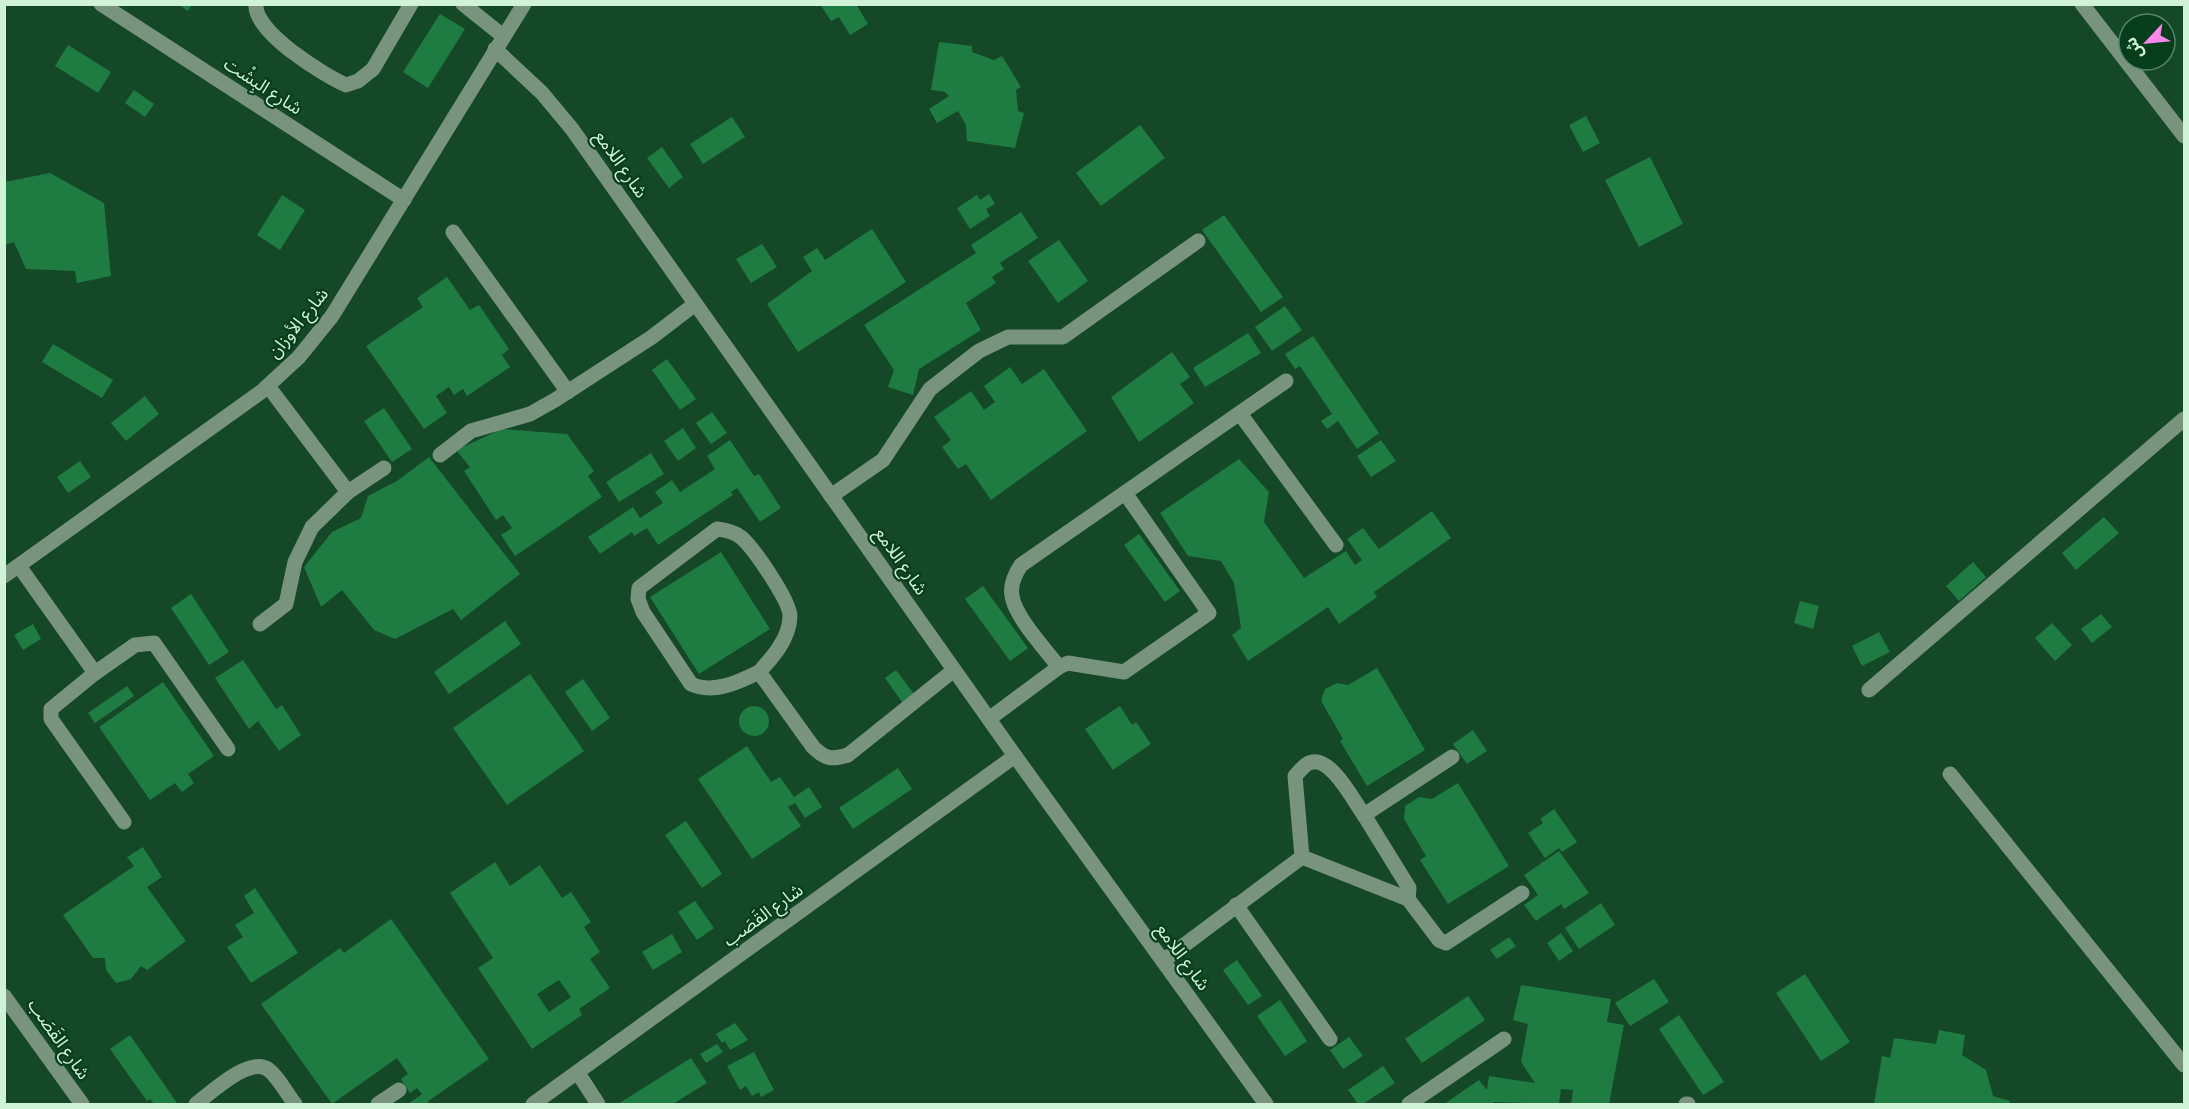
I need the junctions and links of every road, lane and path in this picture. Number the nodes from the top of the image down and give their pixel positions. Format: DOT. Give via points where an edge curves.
graph roads {
  1 [pos="101,4"];
  2 [pos="256,4"];
  3 [pos="411,4"];
  4 [pos="463,4"];
  5 [pos="524,4"];
  6 [pos="2082,4"];
  7 [pos="499,43"];
  8 [pos="2184,136"];
  9 [pos="404,200"];
  10 [pos="453,232"];
  11 [pos="1198,241"];
  12 [pos="695,304"];
  13 [pos="1286,381"];
  14 [pos="268,386"];
  15 [pos="568,392"];
  16 [pos="1240,415"];
  17 [pos="2184,419"];
  18 [pos="440,455"];
  19 [pos="384,468"];
  20 [pos="348,492"];
  21 [pos="1125,493"];
  22 [pos="831,496"];
  23 [pos="1336,545"];
  24 [pos="19,566"];
  25 [pos="4,576"];
  26 [pos="260,624"];
  27 [pos="1059,667"];
  28 [pos="954,670"];
  29 [pos="759,672"];
  30 [pos="95,673"];
  31 [pos="1869,690"];
  32 [pos="989,719"];
  33 [pos="228,749"];
  34 [pos="1015,756"];
  35 [pos="1452,757"];
  36 [pos="1950,774"];
  37 [pos="1364,815"];
  38 [pos="124,822"];
  39 [pos="1302,857"];
  40 [pos="1522,893"];
  41 [pos="1408,899"];
  42 [pos="1236,905"];
  43 [pos="1163,961"];
  44 [pos="4,996"];
  45 [pos="1330,1039"];
  46 [pos="1504,1039"];
  47 [pos="2184,1065"];
  48 [pos="578,1072"];
  49 [pos="399,1090"];
  50 [pos="82,1104"];
  51 [pos="196,1104"];
  52 [pos="295,1104"];
  53 [pos="378,1104"];
  54 [pos="533,1104"];
  55 [pos="598,1104"];
  56 [pos="1266,1104"];
  57 [pos="1409,1104"];
  1 -- 9 [label="street, شارع البِشْت"];
  2 -- 3 [label="street" via="268,32 328,77 346,85 373,69"];
  4 -- 7 [label="street, شارع اللامع"];
  5 -- 7 [label="street, شارع الأوزان"];
  6 -- 8 [label="street"];
  7 -- 9 [label="street, شارع الأوزان"];
  7 -- 12 [label="street, شارع اللامع" via="572,129"];
  9 -- 14 [label="street, شارع الأوزان" via="332,316 299,357"];
  10 -- 15 [label="street"];
  11 -- 22 [label="street" via="1063,337 1008,338 979,351 930,389 883,460"];
  12 -- 15 [label="street"];
  12 -- 22 [label="street, شارع اللامع"];
  13 -- 16 [label="street"];
  14 -- 20 [label="street"];
  14 -- 24 [label="street, شارع الأوزان"];
  15 -- 18 [label="street" via="530,414 471,431"];
  16 -- 21 [label="street"];
  16 -- 23 [label="street"];
  17 -- 31 [label="street"];
  19 -- 20 [label="street"];
  20 -- 26 [label="street" via="312,527 295,562 286,604"];
  21 -- 27 [label="street" via="1021,565 1016,573 1012,597 1015,604"];
  21 -- 27 [label="street" via="1209,613 1124,672 1068,663"];
  22 -- 28 [label="street, شارع اللامع"];
  24 -- 25 [label="street, شارع الأوزان"];
  24 -- 30 [label="street"];
  27 -- 32 [label="street"];
  28 -- 29 [label="street" via="848,755 834,760 813,747"];
  28 -- 32 [label="street, شارع اللامع"];
  29 -- 29 [label="street" via="703,690 691,684 638,599 639,588 717,529 742,538 791,614 775,655"];
  30 -- 33 [label="street" via="135,645 154,643"];
  30 -- 38 [label="street" via="58,701 51,710 51,719"];
  32 -- 34 [label="street, شارع اللامع"];
  34 -- 43 [label="street, شارع اللامع"];
  34 -- 48 [label="street, شارع القَصَب"];
  35 -- 37 [label="street"];
  36 -- 47 [label="street"];
  37 -- 39 [label="street" via="1329,766 1319,761 1307,763 1295,776"];
  37 -- 41 [label="street" via="1409,888"];
  39 -- 41 [label="street"];
  39 -- 42 [label="street"];
  40 -- 41 [label="street" via="1446,943 1439,940"];
  42 -- 43 [label="street"];
  42 -- 45 [label="street"];
  43 -- 56 [label="street, شارع اللامع"];
  44 -- 50 [label="street, شارع القَصَب"];
  46 -- 57 [label="street"];
  48 -- 54 [label="street, شارع القَصَب"];
  48 -- 55 [label="street"];
  49 -- 53 [label="street"];
  51 -- 52 [label="street" via="247,1067 258,1066 268,1070"];
}
